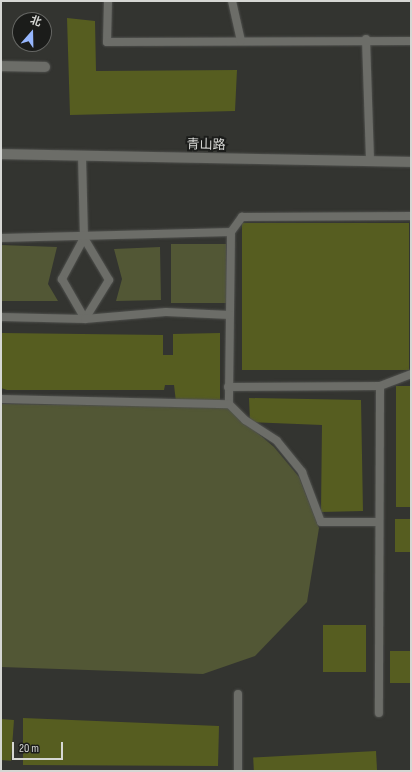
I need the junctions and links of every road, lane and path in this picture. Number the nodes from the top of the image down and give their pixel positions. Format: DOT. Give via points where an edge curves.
graph roads {
  1 [pos="108,1"];
  2 [pos="232,1"];
  3 [pos="366,39"];
  4 [pos="241,41"];
  5 [pos="411,41"];
  6 [pos="1,66"];
  7 [pos="45,67"];
  8 [pos="1,154"];
  9 [pos="82,156"];
  10 [pos="370,161"];
  11 [pos="411,162"];
  12 [pos="411,216"];
  13 [pos="231,232"];
  14 [pos="1,238"];
  15 [pos="84,238"];
  16 [pos="230,314"];
  17 [pos="1,317"];
  18 [pos="85,319"];
  19 [pos="411,374"];
  20 [pos="380,386"];
  21 [pos="228,387"];
  22 [pos="1,399"];
  23 [pos="229,404"];
  24 [pos="378,522"];
  25 [pos="238,694"];
  26 [pos="379,713"];
  27 [pos="238,771"];
  1 -- 4 [label="lane" via="107,42"];
  2 -- 4 [label="lane"];
  3 -- 4 [label="lane"];
  3 -- 5 [label="lane"];
  3 -- 10 [label="lane"];
  6 -- 7 [label="street"];
  8 -- 9 [label="street, 青山路"];
  9 -- 10 [label="street, 青山路"];
  9 -- 15 [label="lane"];
  10 -- 11 [label="street, 青山路"];
  12 -- 13 [label="lane" via="242,217"];
  13 -- 15 [label="lane"];
  13 -- 16 [label="lane"];
  14 -- 15 [label="lane"];
  15 -- 18 [label="lane" via="62,279"];
  15 -- 18 [label="lane" via="109,280"];
  16 -- 18 [label="lane" via="166,312"];
  16 -- 21 [label="lane"];
  17 -- 18 [label="lane"];
  19 -- 20 [label="lane"];
  20 -- 21 [label="lane"];
  20 -- 24 [label="lane"];
  21 -- 23 [label="lane"];
  22 -- 23 [label="lane"];
  23 -- 24 [label="lane" via="245,420 277,441 302,472 321,522"];
  24 -- 26 [label="lane"];
  25 -- 27 [label="lane"];
}
